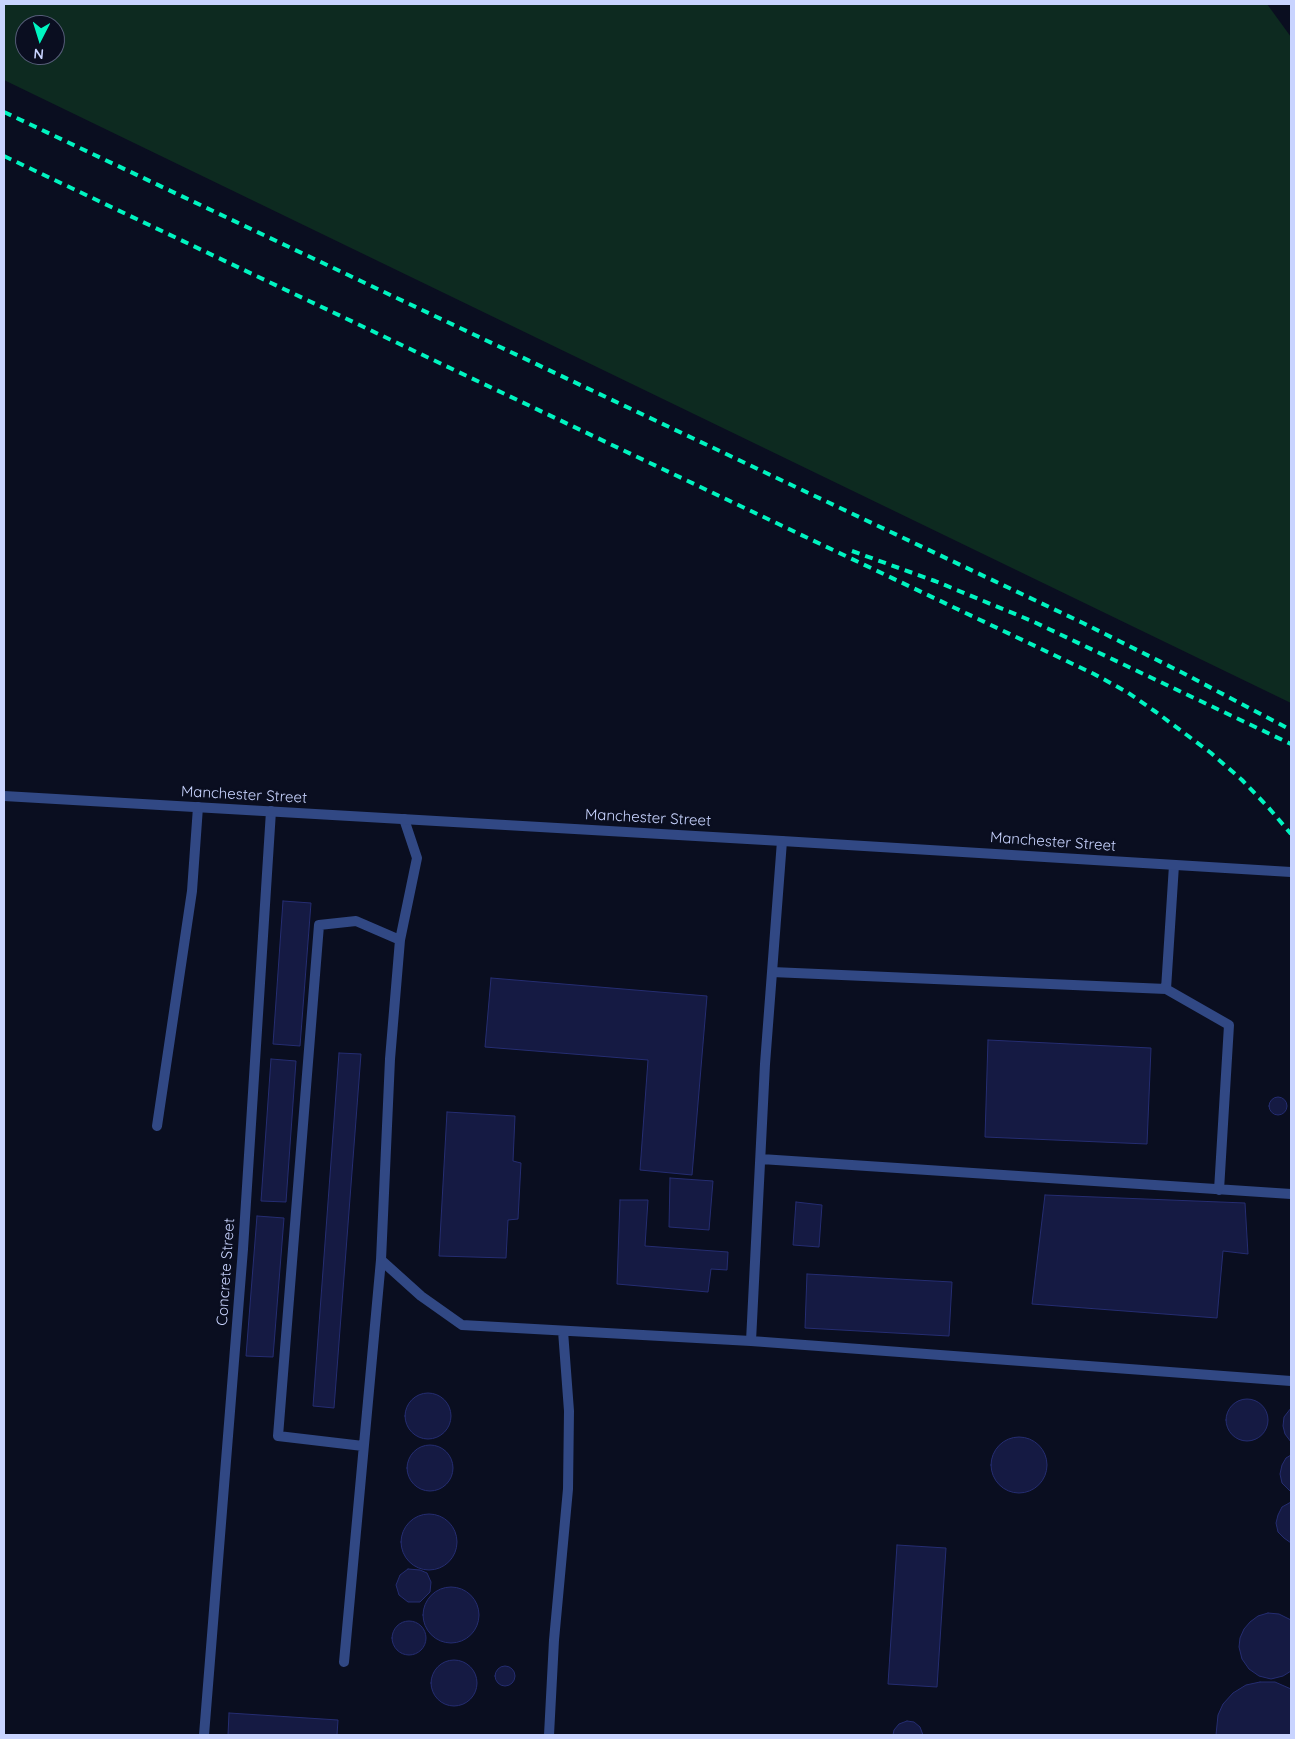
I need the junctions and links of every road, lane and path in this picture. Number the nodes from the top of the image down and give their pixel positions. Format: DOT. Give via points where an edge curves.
graph roads {
  1 [pos="4,796"];
  2 [pos="198,807"];
  3 [pos="271,811"];
  4 [pos="404,819"];
  5 [pos="782,841"];
  6 [pos="1174,865"];
  7 [pos="1291,872"];
  8 [pos="400,940"];
  9 [pos="772,972"];
  10 [pos="1166,989"];
  11 [pos="157,1126"];
  12 [pos="760,1159"];
  13 [pos="1219,1190"];
  14 [pos="1291,1194"];
  15 [pos="381,1260"];
  16 [pos="563,1331"];
  17 [pos="751,1341"];
  18 [pos="1291,1381"];
  19 [pos="363,1446"];
  20 [pos="344,1662"];
  21 [pos="204,1735"];
  22 [pos="549,1735"];
  1 -- 2 [label="street, Manchester Street"];
  2 -- 3 [label="street, Manchester Street"];
  2 -- 11 [label="street" via="192,891"];
  3 -- 4 [label="street, Manchester Street"];
  3 -- 21 [label="street, Concrete Street" via="243,1250"];
  4 -- 5 [label="street, Manchester Street"];
  4 -- 8 [label="street" via="417,858"];
  5 -- 6 [label="street, Manchester Street"];
  5 -- 9 [label="street"];
  6 -- 7 [label="street, Manchester Street"];
  6 -- 10 [label="street"];
  8 -- 15 [label="street" via="390,1060"];
  8 -- 19 [label="street" via="356,921 320,925 278,1436"];
  9 -- 10 [label="street"];
  9 -- 12 [label="street"];
  10 -- 13 [label="street" via="1229,1024"];
  12 -- 13 [label="street"];
  12 -- 17 [label="street"];
  13 -- 14 [label="street"];
  15 -- 16 [label="street" via="421,1296 462,1325"];
  15 -- 19 [label="street"];
  16 -- 17 [label="street"];
  16 -- 22 [label="street" via="569,1411 568,1489"];
  17 -- 18 [label="street"];
  19 -- 20 [label="street"];
}
